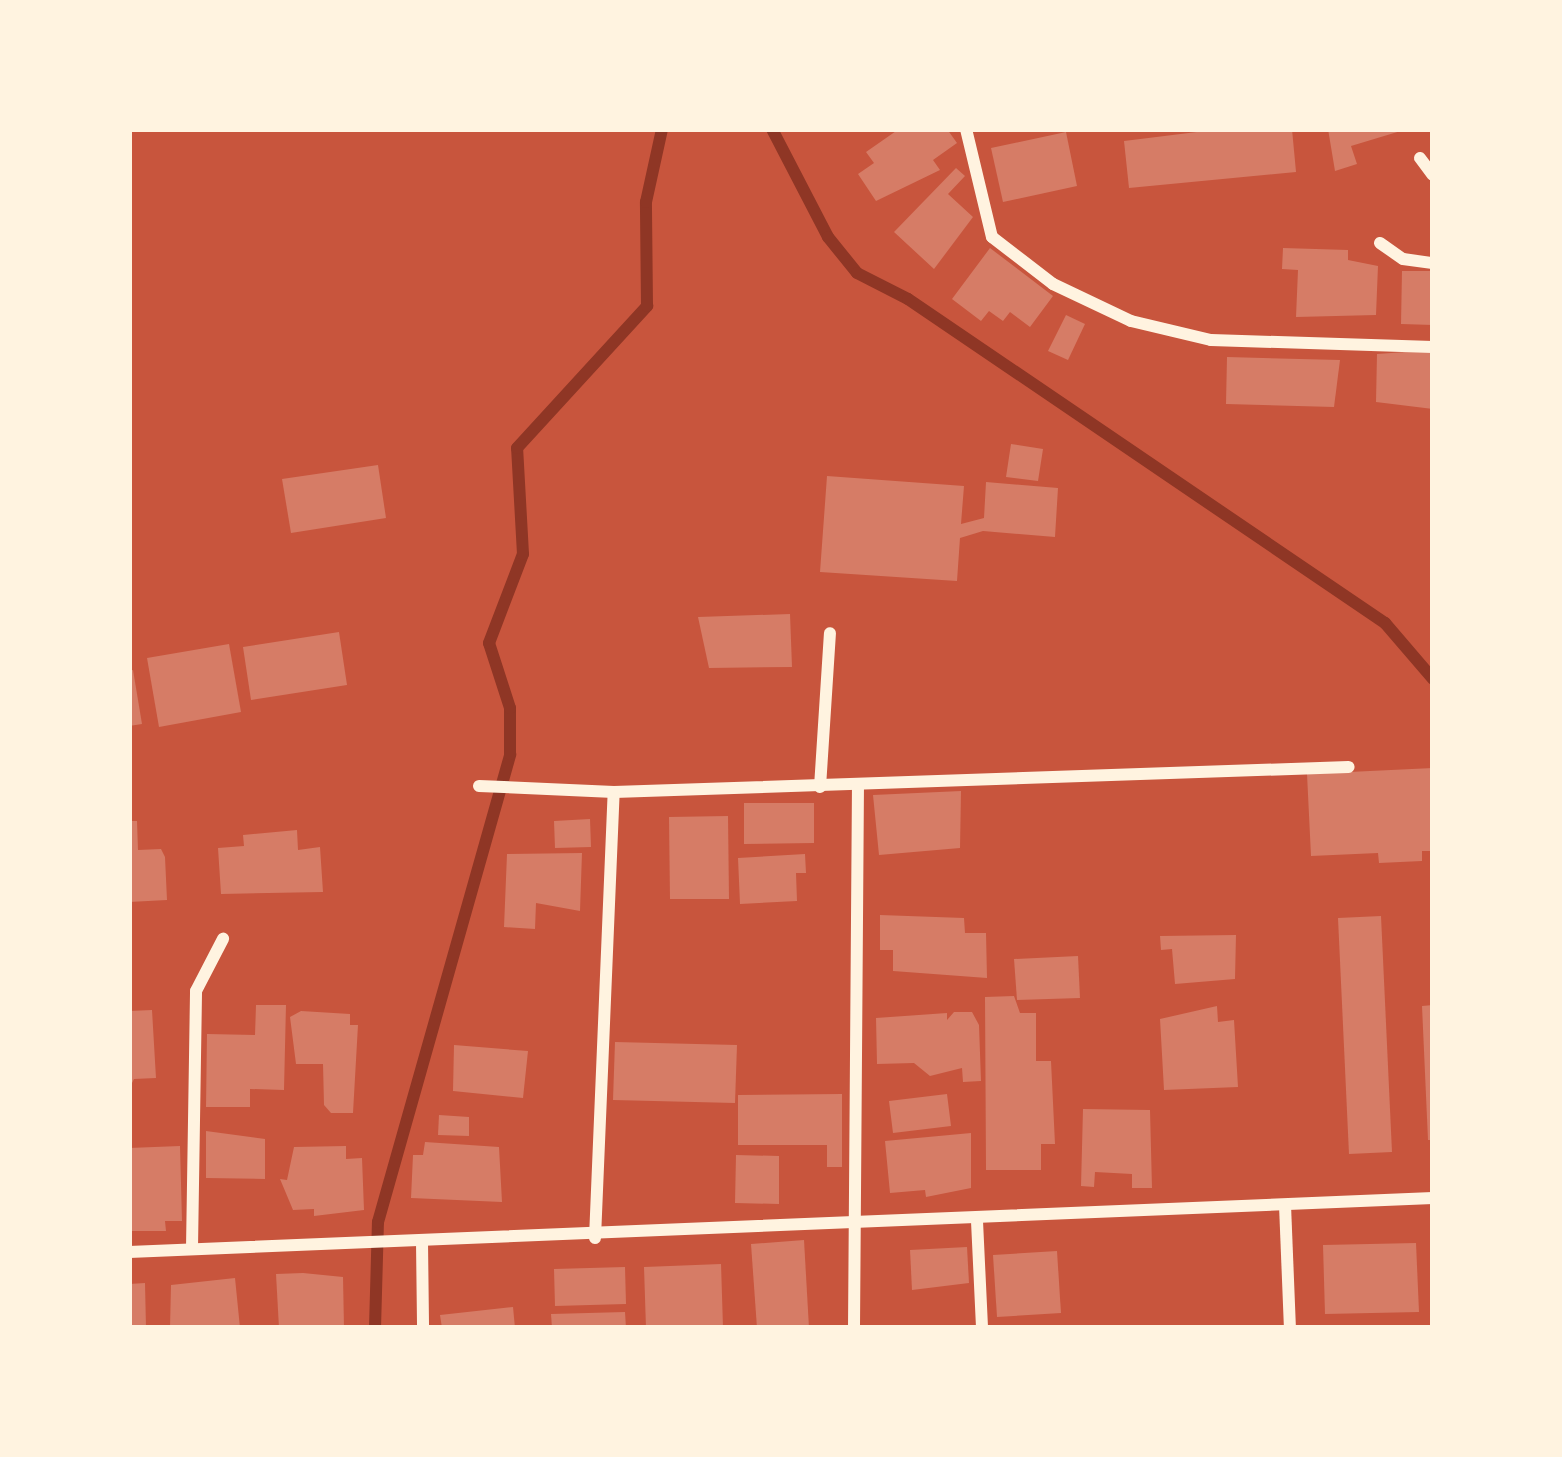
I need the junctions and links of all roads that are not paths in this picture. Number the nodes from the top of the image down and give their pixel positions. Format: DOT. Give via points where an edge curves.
graph roads {
  1 [pos="966,129"];
  2 [pos="1420,158"];
  3 [pos="1433,175"];
  4 [pos="1380,244"];
  5 [pos="1433,263"];
  6 [pos="1433,347"];
  7 [pos="830,633"];
  8 [pos="1348,767"];
  9 [pos="478,786"];
  10 [pos="858,786"];
  11 [pos="820,787"];
  12 [pos="614,793"];
  13 [pos="224,939"];
  14 [pos="1433,1198"];
  15 [pos="1285,1205"];
  16 [pos="977,1221"];
  17 [pos="859,1227"];
  18 [pos="596,1238"];
  19 [pos="422,1242"];
  20 [pos="192,1248"];
  21 [pos="129,1252"];
  22 [pos="423,1328"];
  23 [pos="854,1328"];
  24 [pos="982,1328"];
  25 [pos="1290,1328"];
  1 -- 6 [label="street" via="992,237 1053,284 1131,321 1210,340"];
  2 -- 3 [label="street"];
  4 -- 5 [label="street" via="1403,259"];
  7 -- 11 [label="street"];
  8 -- 10 [label="street"];
  9 -- 12 [label="street"];
  10 -- 11 [label="street"];
  10 -- 17 [label="street"];
  11 -- 12 [label="street"];
  12 -- 18 [label="street"];
  13 -- 20 [label="street" via="196,991"];
  14 -- 15 [label="street"];
  15 -- 16 [label="street"];
  15 -- 25 [label="street"];
  16 -- 17 [label="street"];
  16 -- 24 [label="street"];
  17 -- 18 [label="street"];
  17 -- 23 [label="street"];
  18 -- 19 [label="street"];
  19 -- 20 [label="street"];
  19 -- 22 [label="street"];
  20 -- 21 [label="street"];
}
